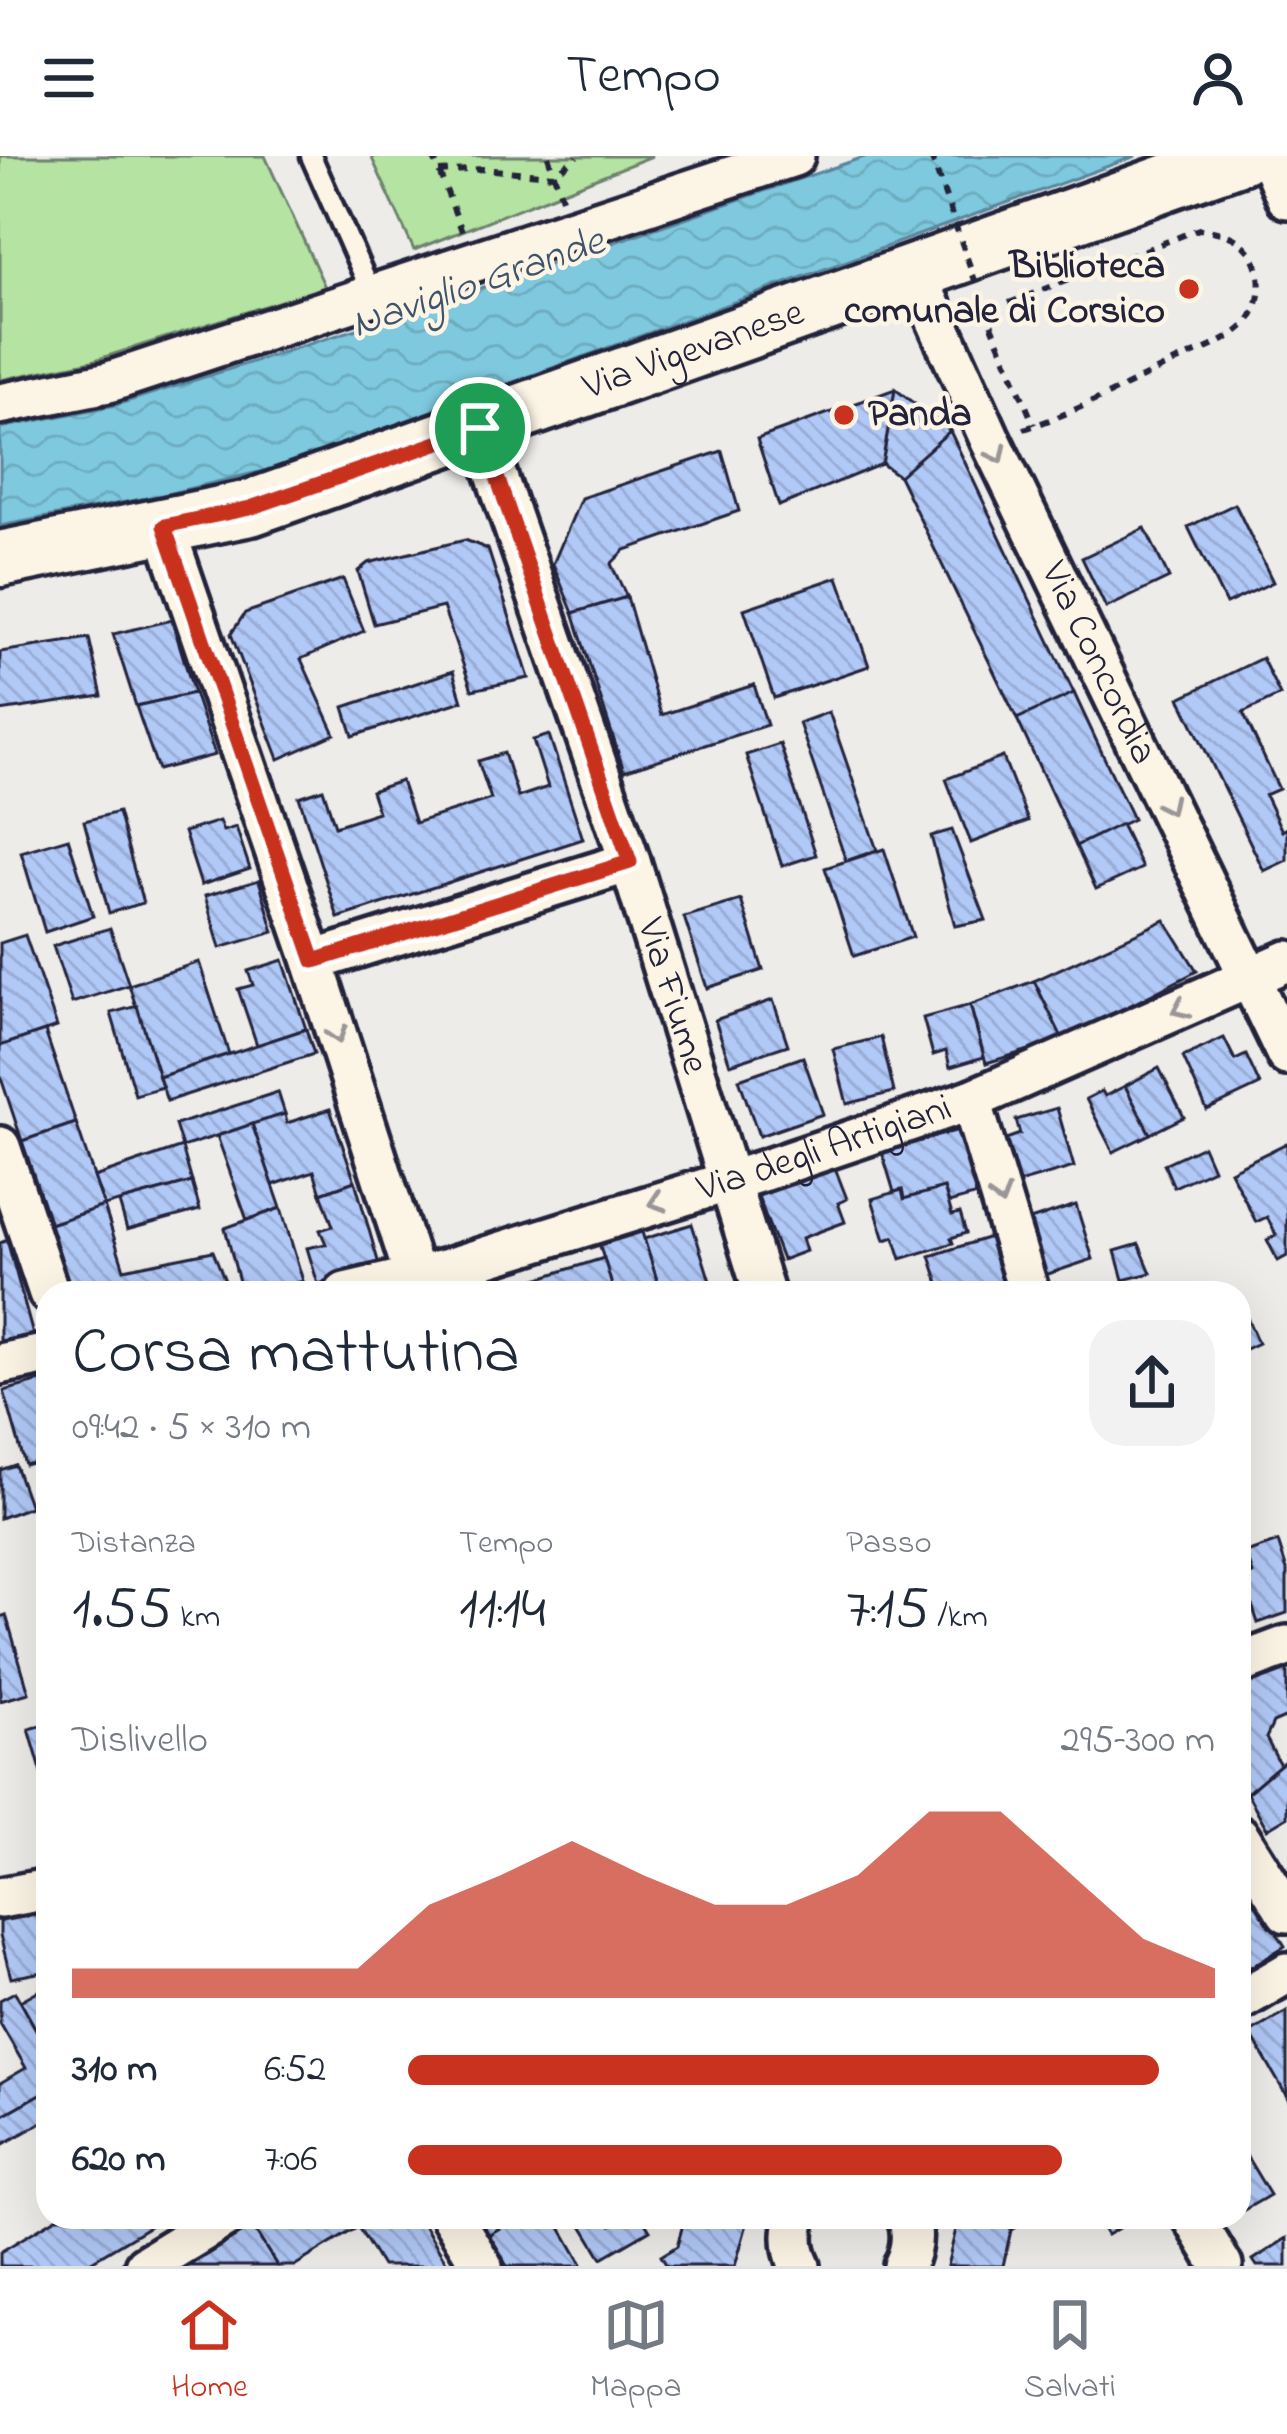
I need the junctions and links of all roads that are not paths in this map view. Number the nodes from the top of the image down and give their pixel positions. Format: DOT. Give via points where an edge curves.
graph roads {
  1 [pos="311,156"];
  2 [pos="794,156"];
  3 [pos="1241,156"];
  4 [pos="1269,156"];
  5 [pos="1287,198"];
  6 [pos="915,272"];
  7 [pos="373,296"];
  8 [pos="0,404"];
  9 [pos="480,428"];
  10 [pos="164,526"];
  11 [pos="0,559"];
  12 [pos="630,862"];
  13 [pos="314,961"];
  14 [pos="1287,962"];
  15 [pos="1250,979"];
  16 [pos="1287,1054"];
  17 [pos="971,1100"];
  18 [pos="0,1147"];
  19 [pos="728,1181"];
  20 [pos="45,1281"];
  21 [pos="417,1281"];
  22 [pos="430,1281"];
  23 [pos="760,1281"];
  24 [pos="1026,1281"];
  25 [pos="36,1356"];
  26 [pos="0,1364"];
  27 [pos="1287,1646"];
  28 [pos="1251,1660"];
  29 [pos="1251,1854"];
  30 [pos="36,1891"];
  31 [pos="0,1898"];
  32 [pos="1287,1912"];
  33 [pos="1287,1973"];
  34 [pos="1251,1994"];
  35 [pos="205,2229"];
  36 [pos="459,2229"];
  37 [pos="793,2229"];
  38 [pos="910,2229"];
  39 [pos="1200,2229"];
  40 [pos="145,2266"];
  41 [pos="482,2266"];
  42 [pos="800,2266"];
  43 [pos="904,2266"];
  44 [pos="1222,2266"];
  1 -- 7 [label="lane"];
  2 -- 7 [label="street"];
  3 -- 6 [label="main road, Via Vigevanese"];
  4 -- 5 [label="street"];
  6 -- 9 [label="main road, Via Vigevanese"];
  6 -- 15 [label="street, Via Concordia, one-way"];
  7 -- 8 [label="street" via="110,382"];
  9 -- 10 [label="main road, Via Vigevanese" via="250,508"];
  9 -- 12 [label="street, Via Fiume"];
  10 -- 11 [label="main road, Via Vigevanese"];
  10 -- 13 [label="street"];
  12 -- 13 [label="street"];
  12 -- 19 [label="street, Via Fiume"];
  13 -- 21 [label="street, one-way"];
  14 -- 15 [label="street, Via degli Artigiani"];
  15 -- 16 [label="street, Via Concordia"];
  15 -- 17 [label="street, Via degli Artigiani, one-way"];
  17 -- 19 [label="street, Via degli Artigiani"];
  17 -- 24 [label="street, one-way"];
  18 -- 20 [label="street"];
  19 -- 22 [label="street, Via degli Artigiani, one-way"];
  19 -- 23 [label="street, Via Fiume"];
  25 -- 26 [label="street"];
  27 -- 28 [label="street"];
  29 -- 32 [label="street"];
  30 -- 31 [label="street"];
  33 -- 34 [label="street"];
  35 -- 40 [label="street"];
  36 -- 41 [label="street"];
  37 -- 42 [label="street"];
  38 -- 43 [label="street"];
  39 -- 44 [label="street"];
}
